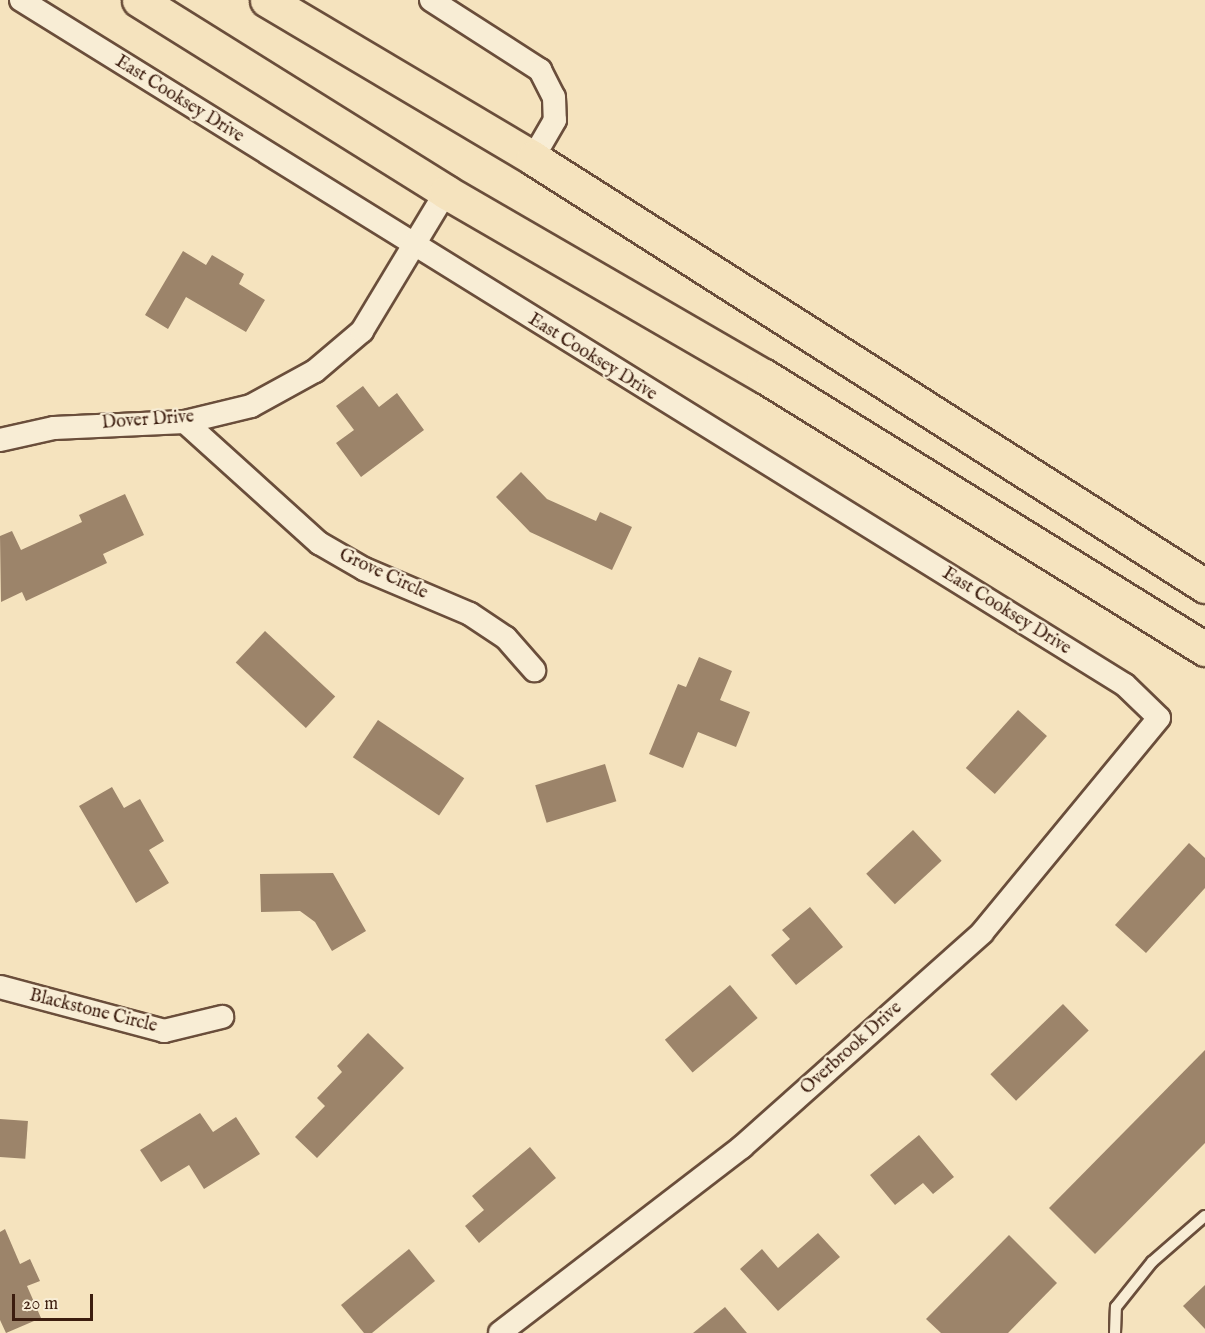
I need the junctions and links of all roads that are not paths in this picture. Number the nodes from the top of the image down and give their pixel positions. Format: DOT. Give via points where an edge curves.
graph roads {
  1 [pos="21,0"];
  2 [pos="139,0"];
  3 [pos="267,0"];
  4 [pos="431,0"];
  5 [pos="533,158"];
  6 [pos="446,192"];
  7 [pos="414,249"];
  8 [pos="185,422"];
  9 [pos="0,440"];
  10 [pos="1205,586"];
  11 [pos="1205,649"];
  12 [pos="534,669"];
  13 [pos="1159,718"];
  14 [pos="0,987"];
  15 [pos="222,1017"];
  16 [pos="1205,1216"];
  17 [pos="500,1333"];
  18 [pos="1115,1333"];
  1 -- 7 [label="street, East Cooksey Drive"];
  2 -- 6 [label="highway"];
  3 -- 5 [label="highway"];
  4 -- 5 [label="street" via="540,70 554,97 555,120"];
  5 -- 10 [label="highway"];
  6 -- 7 [label="street, Dover Drive"];
  6 -- 11 [label="highway" via="765,376"];
  7 -- 8 [label="street, Dover Drive" via="362,331 315,371 251,406"];
  7 -- 13 [label="street, East Cooksey Drive" via="1125,685"];
  8 -- 9 [label="street, Dover Drive" via="54,428"];
  8 -- 12 [label="street, Grove Circle" via="319,543 364,569 470,614 506,638"];
  13 -- 17 [label="street, Overbrook Drive" via="982,933 742,1148"];
  14 -- 15 [label="street, Blackstone Circle" via="164,1031"];
  16 -- 18 [label="lane" via="1152,1262 1116,1307"];
}
